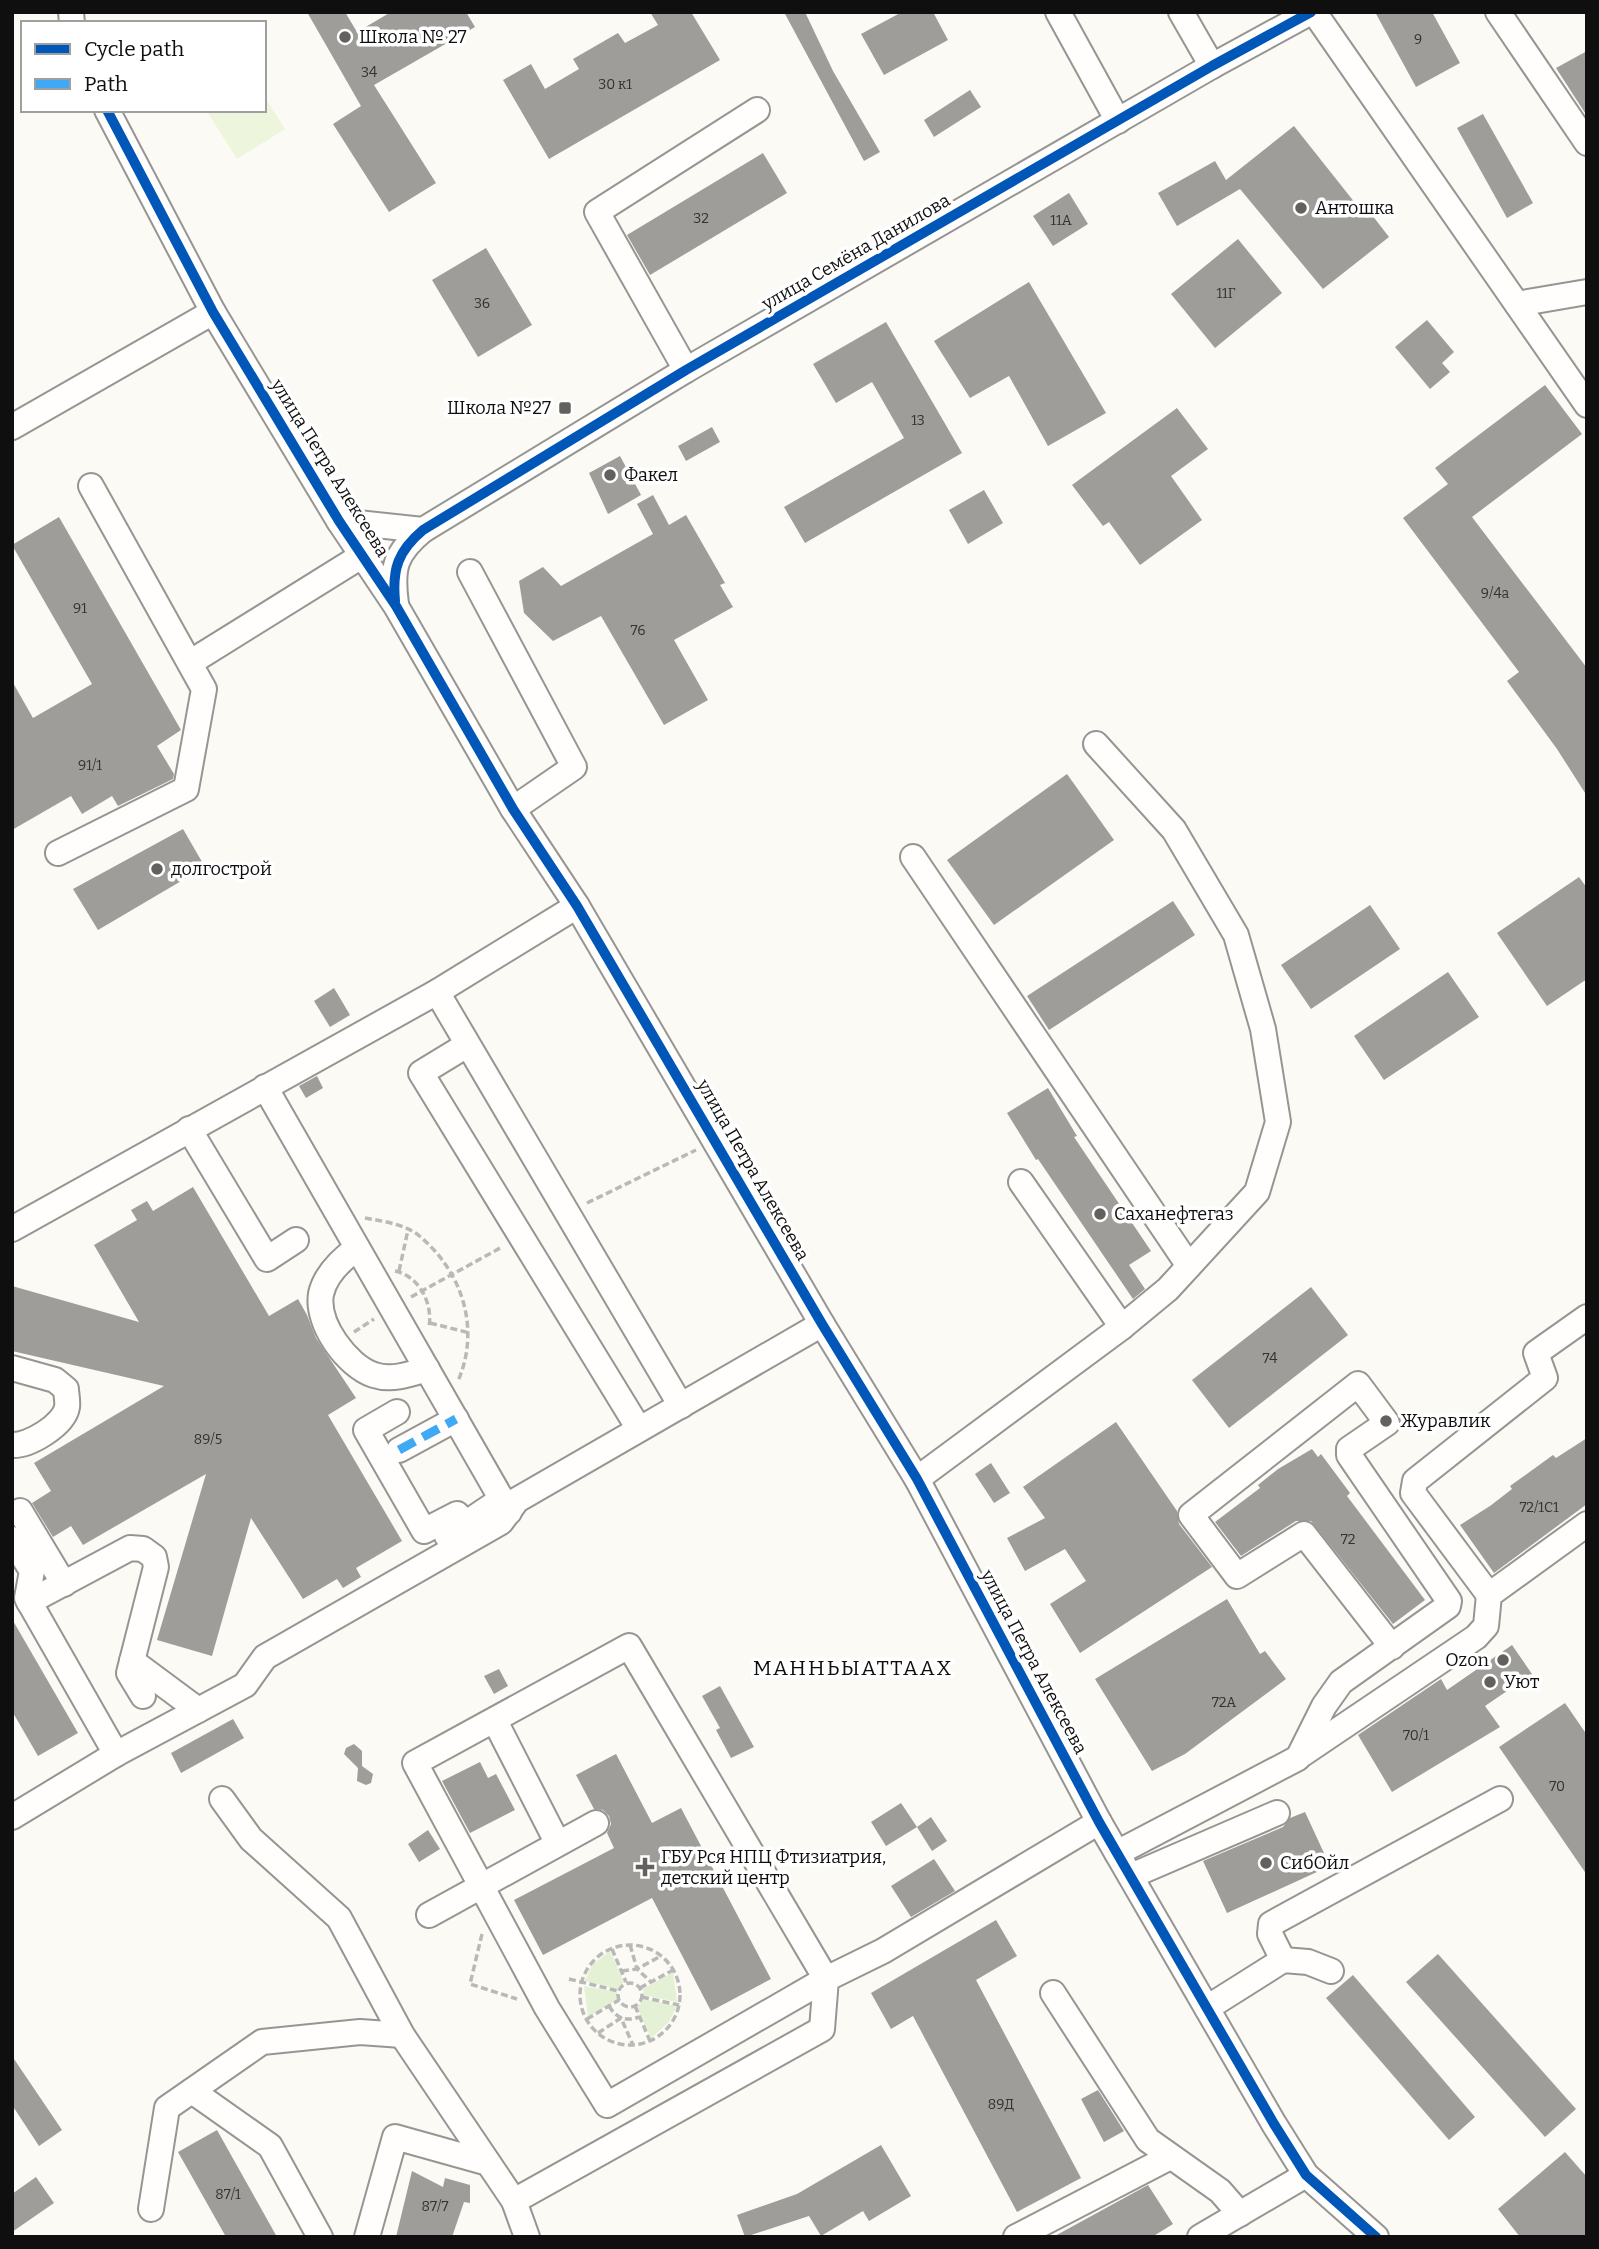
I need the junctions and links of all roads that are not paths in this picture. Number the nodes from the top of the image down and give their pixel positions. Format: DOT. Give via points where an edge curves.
graph roads {
  1 [pos="1058,12"];
  2 [pos="1181,12"];
  3 [pos="1312,12"];
  4 [pos="1498,12"];
  5 [pos="1212,66"];
  6 [pos="757,110"];
  7 [pos="108,112"];
  8 [pos="1118,121"];
  9 [pos="1587,143"];
  10 [pos="1587,292"];
  11 [pos="1517,304"];
  12 [pos="213,312"];
  13 [pos="686,370"];
  14 [pos="1587,405"];
  15 [pos="12,428"];
  16 [pos="91,486"];
  17 [pos="339,521"];
  18 [pos="423,530"];
  19 [pos="363,555"];
  20 [pos="470,572"];
  21 [pos="396,606"];
  22 [pos="191,662"];
  23 [pos="1096,744"];
  24 [pos="513,809"];
  25 [pos="58,853"];
  26 [pos="913,857"];
  27 [pos="578,906"];
  28 [pos="437,992"];
  29 [pos="467,1045"];
  30 [pos="265,1087"];
  31 [pos="189,1129"];
  32 [pos="1021,1182"];
  33 [pos="12,1229"];
  34 [pos="296,1240"];
  35 [pos="357,1248"];
  36 [pos="1189,1266"];
  37 [pos="1587,1317"];
  38 [pos="822,1324"];
  39 [pos="1122,1327"];
  40 [pos="12,1368"];
  41 [pos="427,1369"];
  42 [pos="681,1406"];
  43 [pos="397,1412"];
  44 [pos="456,1419"];
  45 [pos="639,1429"];
  46 [pos="12,1445"];
  47 [pos="399,1450"];
  48 [pos="917,1479"];
  49 [pos="505,1505"];
  50 [pos="20,1511"];
  51 [pos="465,1524"];
  52 [pos="1587,1524"];
  53 [pos="12,1539"];
  54 [pos="64,1584"];
  55 [pos="1489,1595"];
  56 [pos="29,1602"];
  57 [pos="1392,1647"];
  58 [pos="278,1649"];
  59 [pos="132,1661"];
  60 [pos="143,1696"];
  61 [pos="198,1710"];
  62 [pos="495,1721"];
  63 [pos="116,1754"];
  64 [pos="1298,1758"];
  65 [pos="222,1799"];
  66 [pos="1500,1799"];
  67 [pos="1277,1813"];
  68 [pos="12,1817"];
  69 [pos="1099,1822"];
  70 [pos="596,1823"];
  71 [pos="557,1842"];
  72 [pos="1117,1853"];
  73 [pos="1131,1876"];
  74 [pos="485,1894"];
  75 [pos="429,1915"];
  76 [pos="1283,1960"];
  77 [pos="1331,1972"];
  78 [pos="826,1979"];
  79 [pos="1053,1993"];
  80 [pos="1207,2008"];
  81 [pos="402,2035"];
  82 [pos="192,2091"];
  83 [pos="1170,2157"];
  84 [pos="488,2163"];
  85 [pos="1306,2175"];
  86 [pos="514,2201"];
  87 [pos="150,2209"];
  88 [pos="1240,2214"];
  89 [pos="320,2237"];
  90 [pos="367,2237"];
  91 [pos="527,2237"];
  92 [pos="1016,2237"];
  93 [pos="1200,2237"];
  94 [pos="1376,2237"];
  1 -- 8 [label="street"];
  2 -- 5 [label="street"];
  3 -- 5 [label="street, улица Семёна Данилова"];
  3 -- 11 [label="street"];
  4 -- 9 [label="street"];
  5 -- 8 [label="street, улица Семёна Данилова"];
  6 -- 13 [label="street" via="597,212"];
  7 -- 12 [label="street, улица Петра Алексеева"];
  8 -- 13 [label="street, улица Семёна Данилова"];
  10 -- 11 [label="street"];
  11 -- 14 [label="street"];
  12 -- 15 [label="street"];
  12 -- 17 [label="street, улица Петра Алексеева"];
  13 -- 18 [label="street, улица Семёна Данилова"];
  16 -- 22 [label="street"];
  17 -- 18 [label="street"];
  17 -- 19 [label="street, улица Петра Алексеева"];
  18 -- 21 [label="street, улица Семёна Данилова" via="406,545 396,563"];
  19 -- 21 [label="street, улица Петра Алексеева"];
  19 -- 22 [label="street"];
  20 -- 24 [label="street" via="574,767"];
  21 -- 24 [label="street, улица Петра Алексеева"];
  22 -- 25 [label="street" via="204,689 186,789"];
  23 -- 36 [label="street" via="1174,830 1236,935 1263,1029 1278,1122 1256,1192"];
  24 -- 27 [label="street, улица Петра Алексеева"];
  26 -- 36 [label="street"];
  27 -- 28 [label="street"];
  27 -- 38 [label="street, улица Петра Алексеева"];
  28 -- 29 [label="street"];
  28 -- 30 [label="street"];
  29 -- 42 [label="street"];
  29 -- 45 [label="street" via="422,1073"];
  30 -- 31 [label="street"];
  30 -- 35 [label="street"];
  31 -- 33 [label="street"];
  31 -- 34 [label="street" via="267,1259"];
  32 -- 39 [label="street"];
  35 -- 41 [label="street"];
  35 -- 41 [label="street" via="332,1271 321,1294 323,1317 341,1349 356,1365 376,1376 403,1377"];
  36 -- 39 [label="street"];
  37 -- 55 [label="street" via="1536,1353 1545,1378 1415,1481 1413,1493"];
  38 -- 42 [label="street"];
  38 -- 48 [label="street, улица Петра Алексеева"];
  39 -- 48 [label="street"];
  40 -- 46 [label="street" via="54,1380 66,1389 67,1409 57,1424 22,1446"];
  41 -- 44 [label="street"];
  42 -- 45 [label="street"];
  43 -- 51 [label="street" via="366,1430 424,1531 457,1514"];
  44 -- 47 [label="street"];
  44 -- 49 [label="street"];
  45 -- 49 [label="street"];
  48 -- 69 [label="street, улица Петра Алексеева"];
  49 -- 51 [label="street"];
  49 -- 58 [label="street" via="501,1522"];
  50 -- 54 [label="street"];
  51 -- 58 [label="street" via="279,1632"];
  52 -- 55 [label="street"];
  53 -- 56 [label="street" via="32,1571"];
  54 -- 56 [label="street"];
  54 -- 59 [label="street" via="130,1548 143,1549 154,1557 156,1567"];
  55 -- 64 [label="street" via="1486,1626 1476,1637"];
  56 -- 63 [label="street"];
  57 -- 57 [label="street" via="1304,1534 1237,1576 1191,1515 1358,1384 1387,1423 1349,1449 1349,1455 1450,1604"];
  57 -- 64 [label="street" via="1341,1682"];
  58 -- 61 [label="street" via="265,1657 245,1685"];
  59 -- 60 [label="street" via="129,1673"];
  59 -- 61 [label="street"];
  61 -- 63 [label="street"];
  62 -- 71 [label="street"];
  62 -- 74 [label="street" via="415,1763"];
  62 -- 78 [label="street" via="629,1646"];
  63 -- 68 [label="street"];
  64 -- 72 [label="street"];
  65 -- 81 [label="street" via="251,1839 339,1918"];
  66 -- 76 [label="street" via="1271,1924 1270,1934"];
  67 -- 73 [label="street"];
  69 -- 72 [label="street, улица Петра Алексеева"];
  69 -- 78 [label="street" via="883,1951"];
  70 -- 71 [label="street"];
  71 -- 74 [label="street"];
  72 -- 73 [label="street, улица Петра Алексеева"];
  73 -- 80 [label="street, улица Петра Алексеева"];
  74 -- 75 [label="street"];
  74 -- 78 [label="street" via="607,2105"];
  76 -- 77 [label="street" via="1308,1962"];
  76 -- 80 [label="street"];
  78 -- 86 [label="street" via="822,2029"];
  79 -- 83 [label="street" via="1148,2140"];
  80 -- 85 [label="street, улица Петра Алексеева"];
  81 -- 82 [label="street" via="360,2032 262,2042"];
  81 -- 84 [label="street"];
  82 -- 87 [label="street" via="167,2108"];
  82 -- 89 [label="street" via="270,2146"];
  83 -- 88 [label="street" via="1220,2191"];
  83 -- 92 [label="street"];
  84 -- 86 [label="street"];
  84 -- 90 [label="street" via="395,2137"];
  85 -- 88 [label="street"];
  85 -- 94 [label="street, улица Петра Алексеева"];
  86 -- 91 [label="street"];
  88 -- 93 [label="street"];
}
